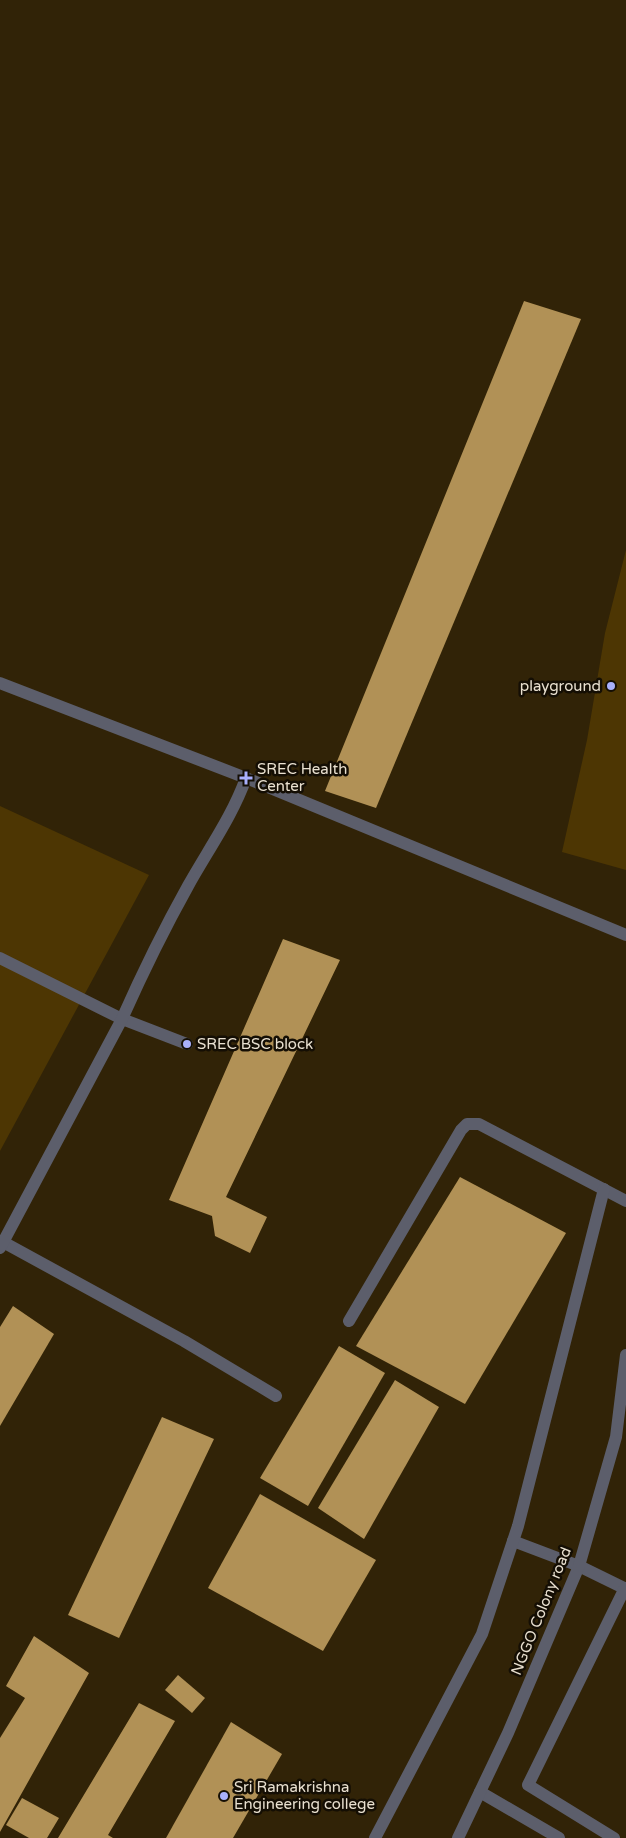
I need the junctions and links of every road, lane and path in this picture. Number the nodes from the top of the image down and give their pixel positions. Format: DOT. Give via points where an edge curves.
graph roads {
  1 [pos="0,683"];
  2 [pos="246,778"];
  3 [pos="626,935"];
  4 [pos="0,958"];
  5 [pos="122,1019"];
  6 [pos="187,1044"];
  7 [pos="604,1189"];
  8 [pos="626,1201"];
  9 [pos="2,1245"];
  10 [pos="348,1322"];
  11 [pos="626,1355"];
  12 [pos="276,1396"];
  13 [pos="513,1541"];
  14 [pos="579,1566"];
  15 [pos="625,1589"];
  16 [pos="480,1792"];
  17 [pos="375,1838"];
  18 [pos="458,1838"];
  19 [pos="559,1838"];
  20 [pos="614,1838"];
  1 -- 2 [label="street"];
  2 -- 3 [label="street"];
  2 -- 5 [label="street" via="237,803 188,885"];
  4 -- 5 [label="street"];
  5 -- 6 [label="street"];
  5 -- 9 [label="street"];
  7 -- 8 [label="street"];
  7 -- 10 [label="street" via="479,1124 468,1124 461,1130"];
  7 -- 13 [label="street"];
  9 -- 12 [label="street" via="184,1341"];
  11 -- 14 [label="street, NGGO Colony road" via="616,1437"];
  13 -- 14 [label="street"];
  13 -- 17 [label="street" via="482,1634"];
  14 -- 15 [label="street"];
  14 -- 16 [label="street, NGGO Colony road"];
  15 -- 20 [label="street" via="528,1785"];
  16 -- 18 [label="street, NGGO Colony road"];
  16 -- 19 [label="street"];
}
